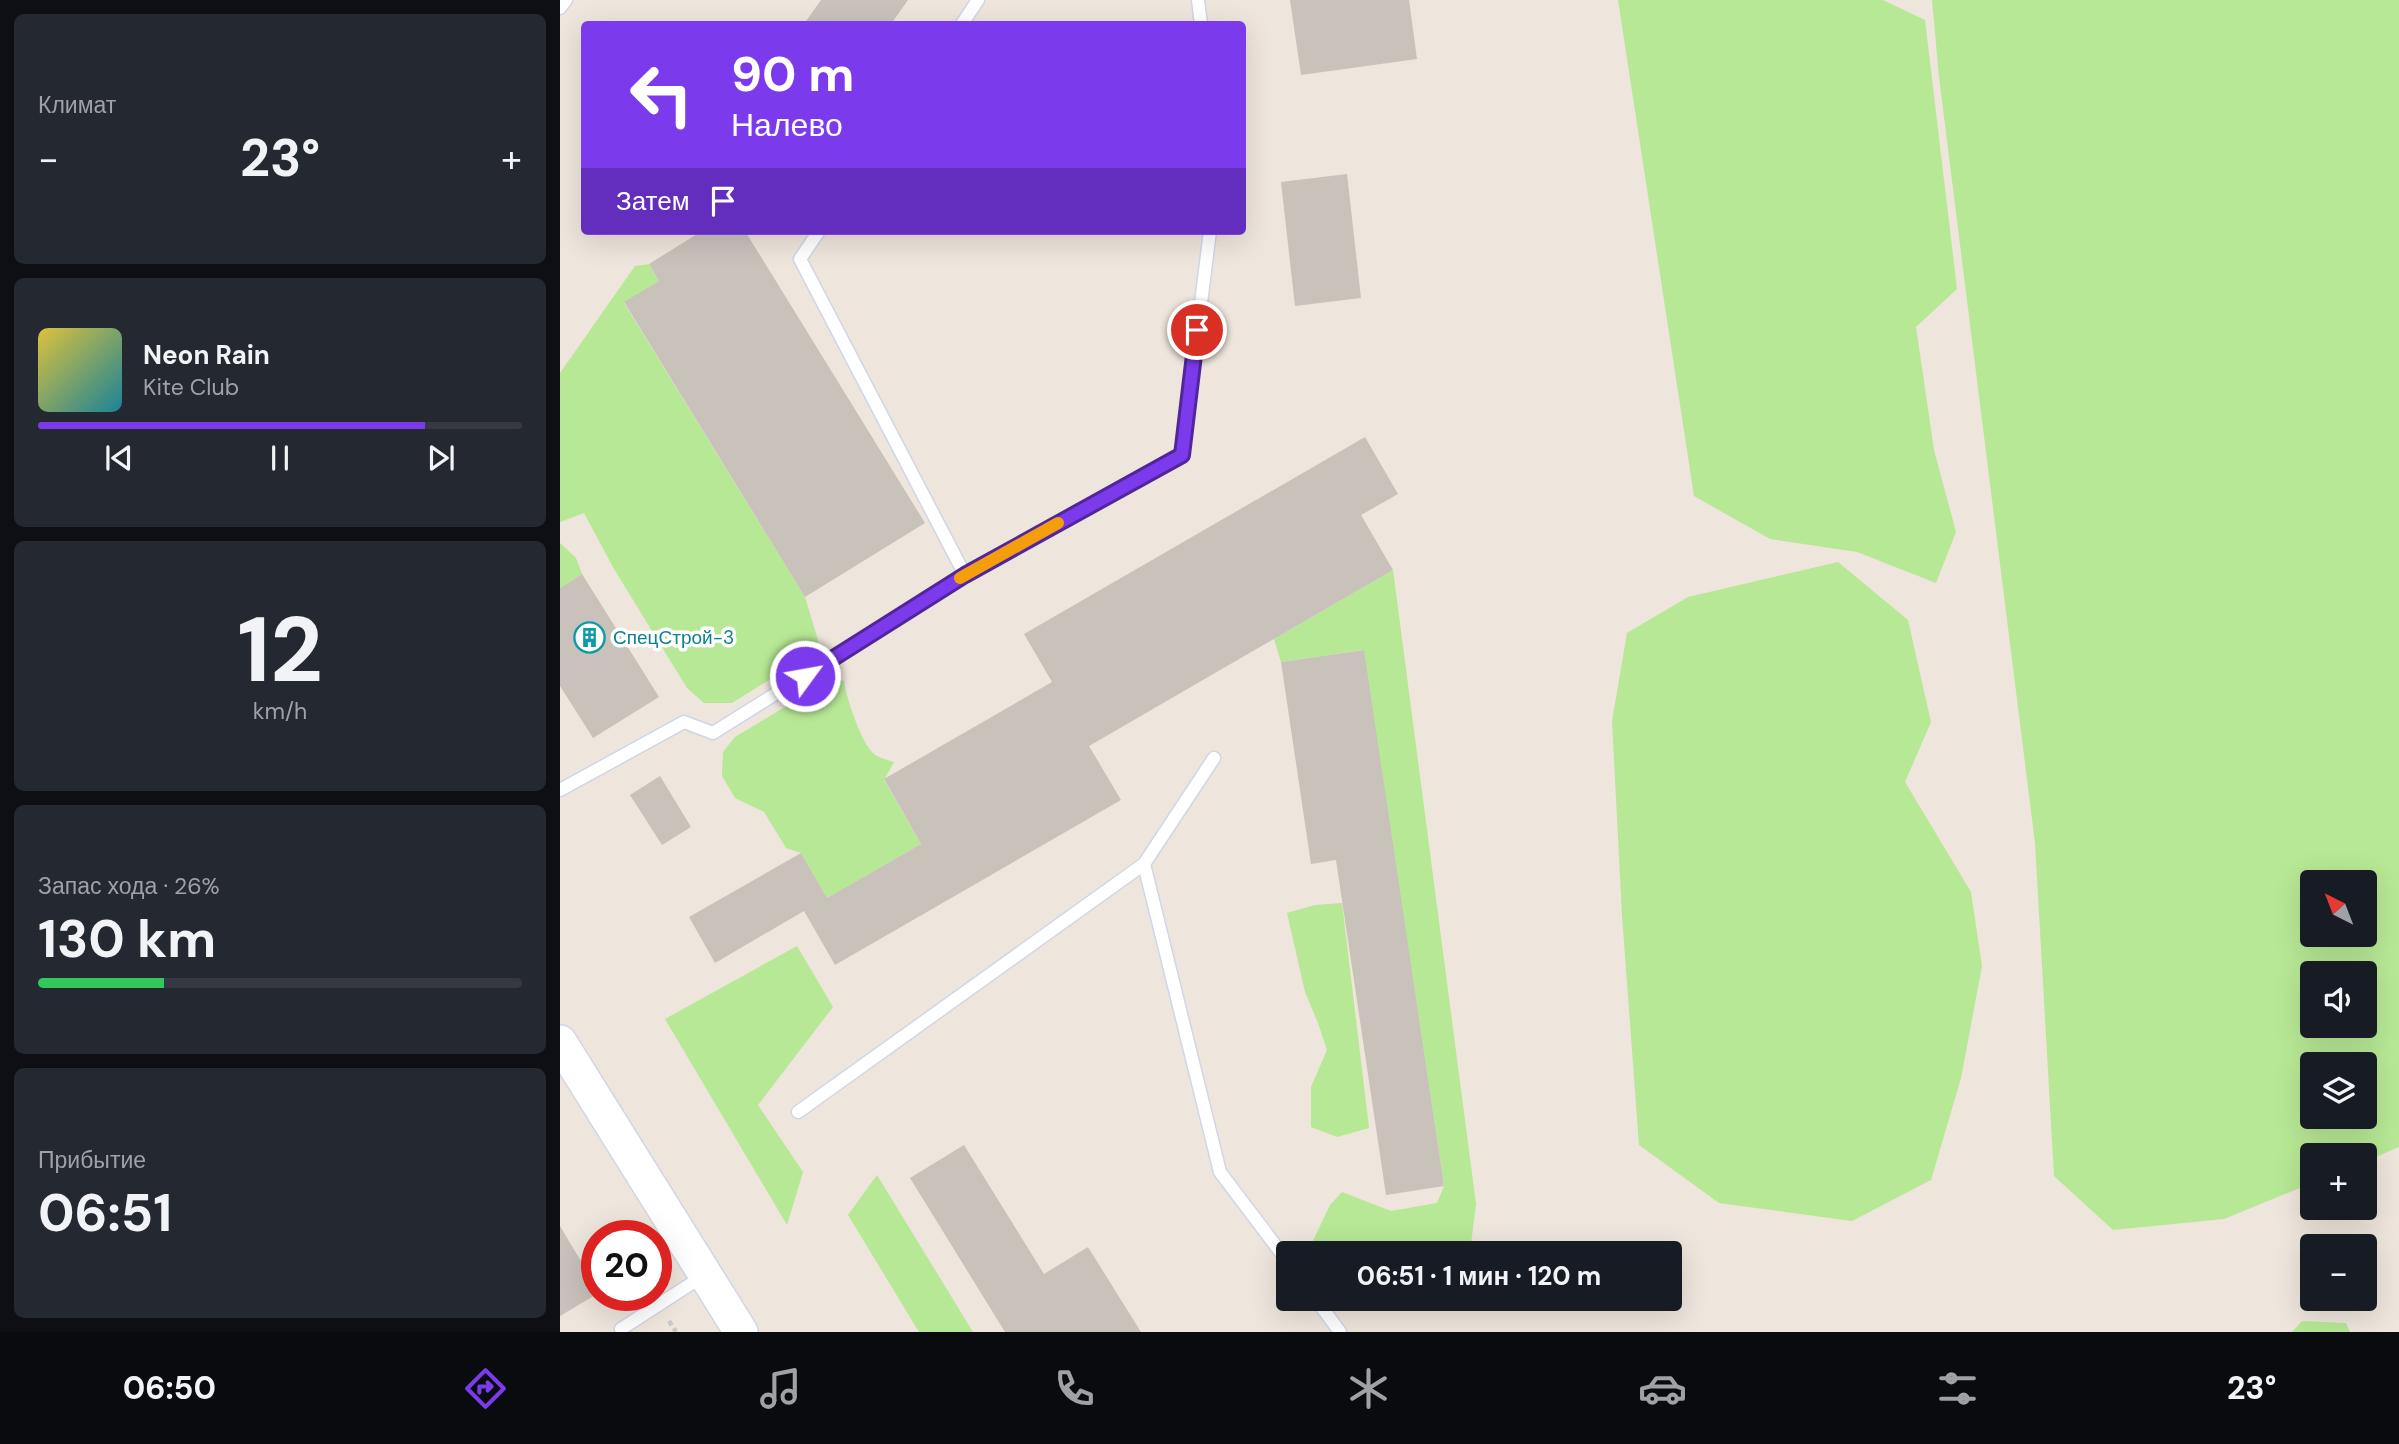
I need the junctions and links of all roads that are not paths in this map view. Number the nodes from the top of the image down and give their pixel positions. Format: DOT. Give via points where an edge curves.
graph roads {
  1 [pos="566,0"];
  2 [pos="978,0"];
  3 [pos="1198,0"];
  4 [pos="560,8"];
  5 [pos="964,21"];
  6 [pos="1201,21"];
  7 [pos="816,235"];
  8 [pos="1210,235"];
  9 [pos="965,575"];
  10 [pos="1214,758"];
  11 [pos="560,790"];
  12 [pos="1144,864"];
  13 [pos="560,1042"];
  14 [pos="798,1112"];
  15 [pos="1276,1246"];
  16 [pos="705,1275"];
  17 [pos="1325,1311"];
  18 [pos="621,1329"];
  19 [pos="741,1332"];
  20 [pos="1340,1332"];
  1 -- 4 [label="lane"];
  2 -- 5 [label="lane"];
  3 -- 6 [label="lane"];
  7 -- 9 [label="lane" via="800,259"];
  8 -- 9 [label="lane" via="1182,455"];
  9 -- 11 [label="lane" via="713,733 684,722"];
  10 -- 12 [label="lane"];
  12 -- 14 [label="lane"];
  12 -- 15 [label="lane" via="1220,1171"];
  13 -- 16 [label="street"];
  16 -- 18 [label="lane"];
  16 -- 19 [label="street"];
  17 -- 20 [label="lane"];
}
